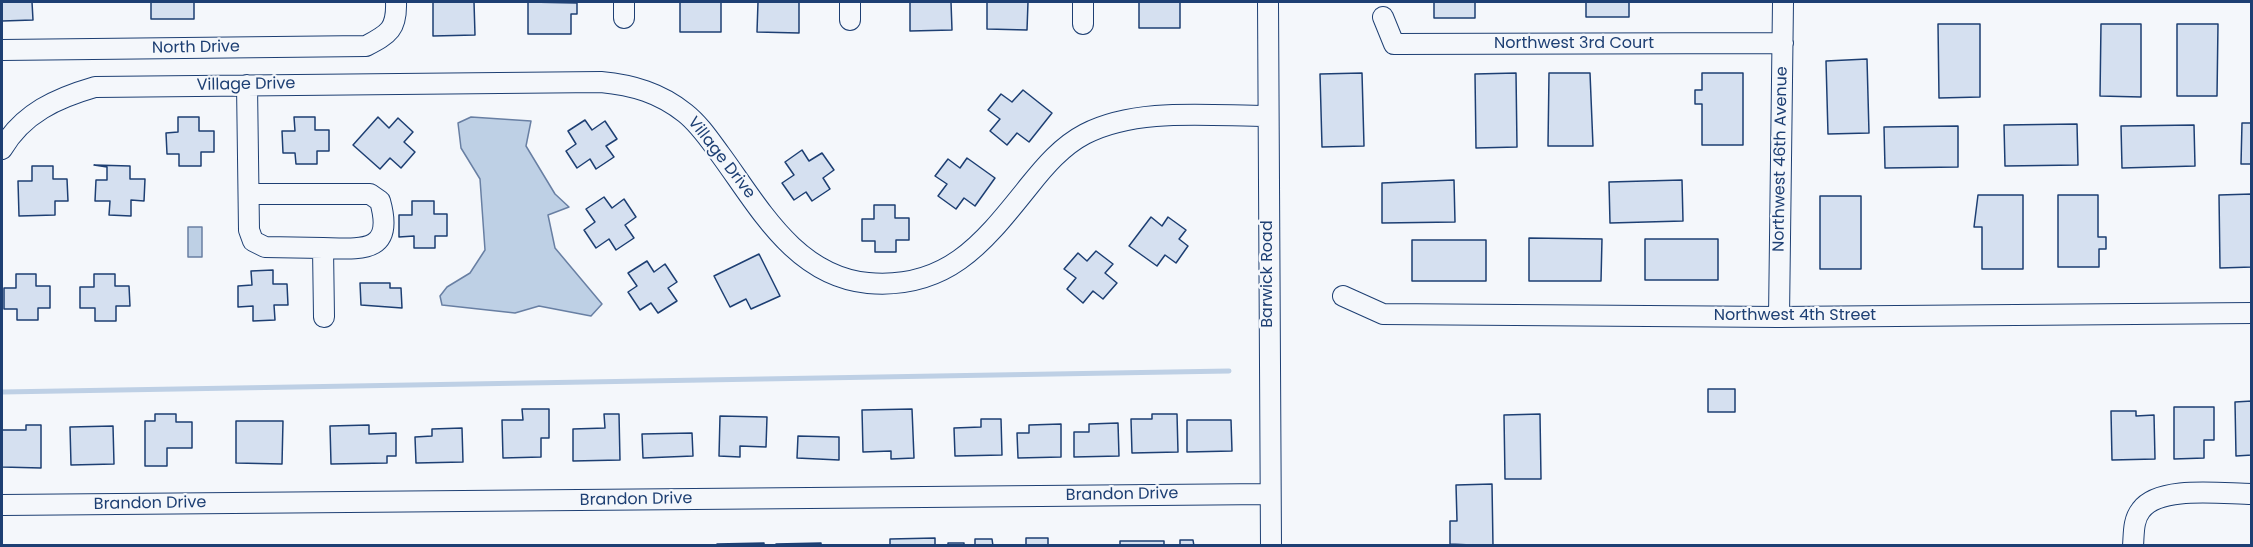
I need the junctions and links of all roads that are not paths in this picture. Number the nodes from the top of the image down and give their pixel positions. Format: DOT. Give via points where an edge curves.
graph roads {
  1 [pos="396,2"];
  2 [pos="1083,2"];
  3 [pos="1268,2"];
  4 [pos="1783,2"];
  5 [pos="1383,17"];
  6 [pos="1083,24"];
  7 [pos="1783,43"];
  8 [pos="2,50"];
  9 [pos="247,85"];
  10 [pos="1268,116"];
  11 [pos="2,148"];
  12 [pos="249,194"];
  13 [pos="322,248"];
  14 [pos="1343,296"];
  15 [pos="2252,313"];
  16 [pos="324,317"];
  17 [pos="1779,317"];
  18 [pos="1270,494"];
  19 [pos="2252,494"];
  20 [pos="2,505"];
  21 [pos="1270,546"];
  22 [pos="2133,546"];
  1 -- 8 [label="street, North Drive" via="397,17 388,35 366,46"];
  2 -- 6 [label="street"];
  3 -- 10 [label="street, Barwick Road"];
  4 -- 7 [label="street, Northwest 46th Avenue"];
  5 -- 7 [label="street, Northwest 3rd Court" via="1394,44"];
  7 -- 17 [label="street, Northwest 46th Avenue"];
  9 -- 10 [label="street, Village Drive" via="601,82 647,91 687,114 703,130 781,237 798,254 838,276 890,284 935,274 965,257 991,233 1047,164 1064,148 1104,125 1149,117"];
  9 -- 11 [label="street, Village Drive" via="95,87 58,99 34,113 9,135"];
  9 -- 12 [label="street"];
  10 -- 18 [label="street, Barwick Road"];
  12 -- 13 [label="street" via="249,230 253,241 265,247"];
  12 -- 13 [label="street" via="370,194 380,201 384,231 376,241 364,249"];
  13 -- 16 [label="street"];
  14 -- 17 [label="street, Northwest 4th Street" via="1383,314"];
  15 -- 17 [label="street, Northwest 4th Street"];
  18 -- 20 [label="street, Brandon Drive"];
  18 -- 21 [label="street, Barwick Road"];
  19 -- 22 [label="street" via="2171,494 2149,502 2135,521"];
}
